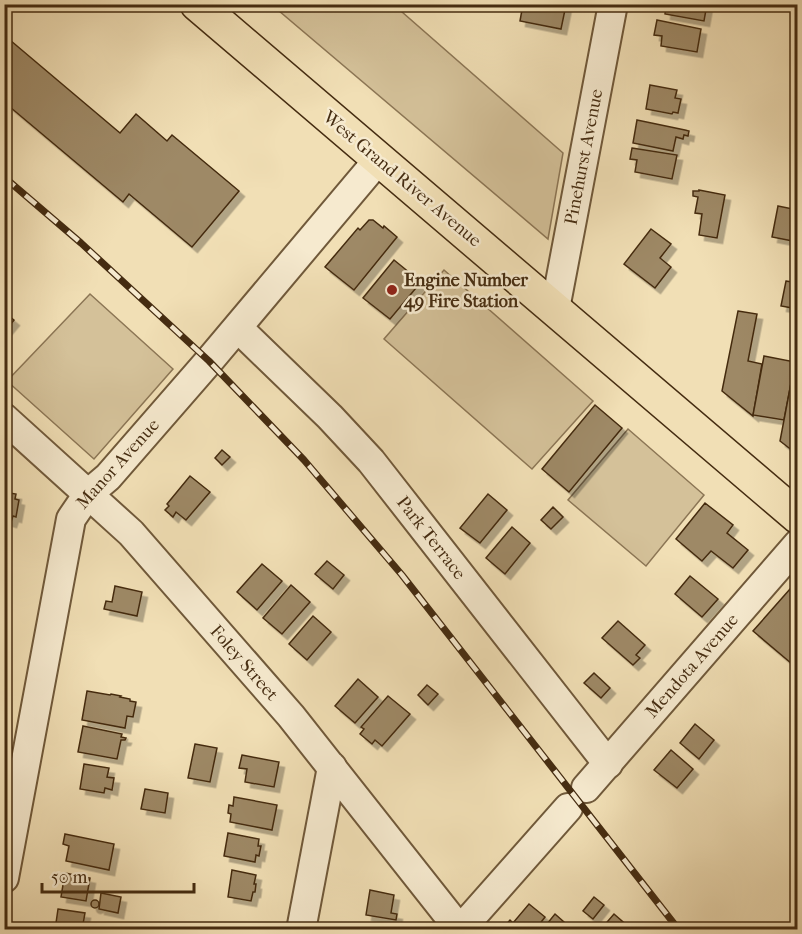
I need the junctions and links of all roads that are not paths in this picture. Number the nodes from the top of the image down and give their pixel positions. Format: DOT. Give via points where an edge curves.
graph roads {
  1 [pos="197,4"];
  2 [pos="613,4"];
  3 [pos="379,159"];
  4 [pos="555,309"];
  5 [pos="238,328"];
  6 [pos="4,418"];
  7 [pos="88,494"];
  8 [pos="798,518"];
  9 [pos="798,544"];
  10 [pos="608,764"];
  11 [pos="332,766"];
  12 [pos="4,878"];
  13 [pos="302,930"];
  14 [pos="460,930"];
  1 -- 3 [label="main road, West Grand River Avenue"];
  2 -- 4 [label="street, Pinehurst Avenue"];
  3 -- 4 [label="main road, West Grand River Avenue"];
  3 -- 5 [label="street, Manor Avenue"];
  4 -- 8 [label="main road, West Grand River Avenue"];
  5 -- 7 [label="street, Manor Avenue" via="108,477"];
  5 -- 10 [label="street, Park Terrace" via="370,461"];
  6 -- 7 [label="street, Foley Street"];
  7 -- 11 [label="street, Foley Street" via="131,533"];
  7 -- 12 [label="street, Manor Avenue" via="70,519"];
  9 -- 10 [label="street, Mendota Avenue"];
  10 -- 14 [label="street, Mendota Avenue"];
  11 -- 13 [label="street"];
  11 -- 14 [label="street, Foley Street"];
}
